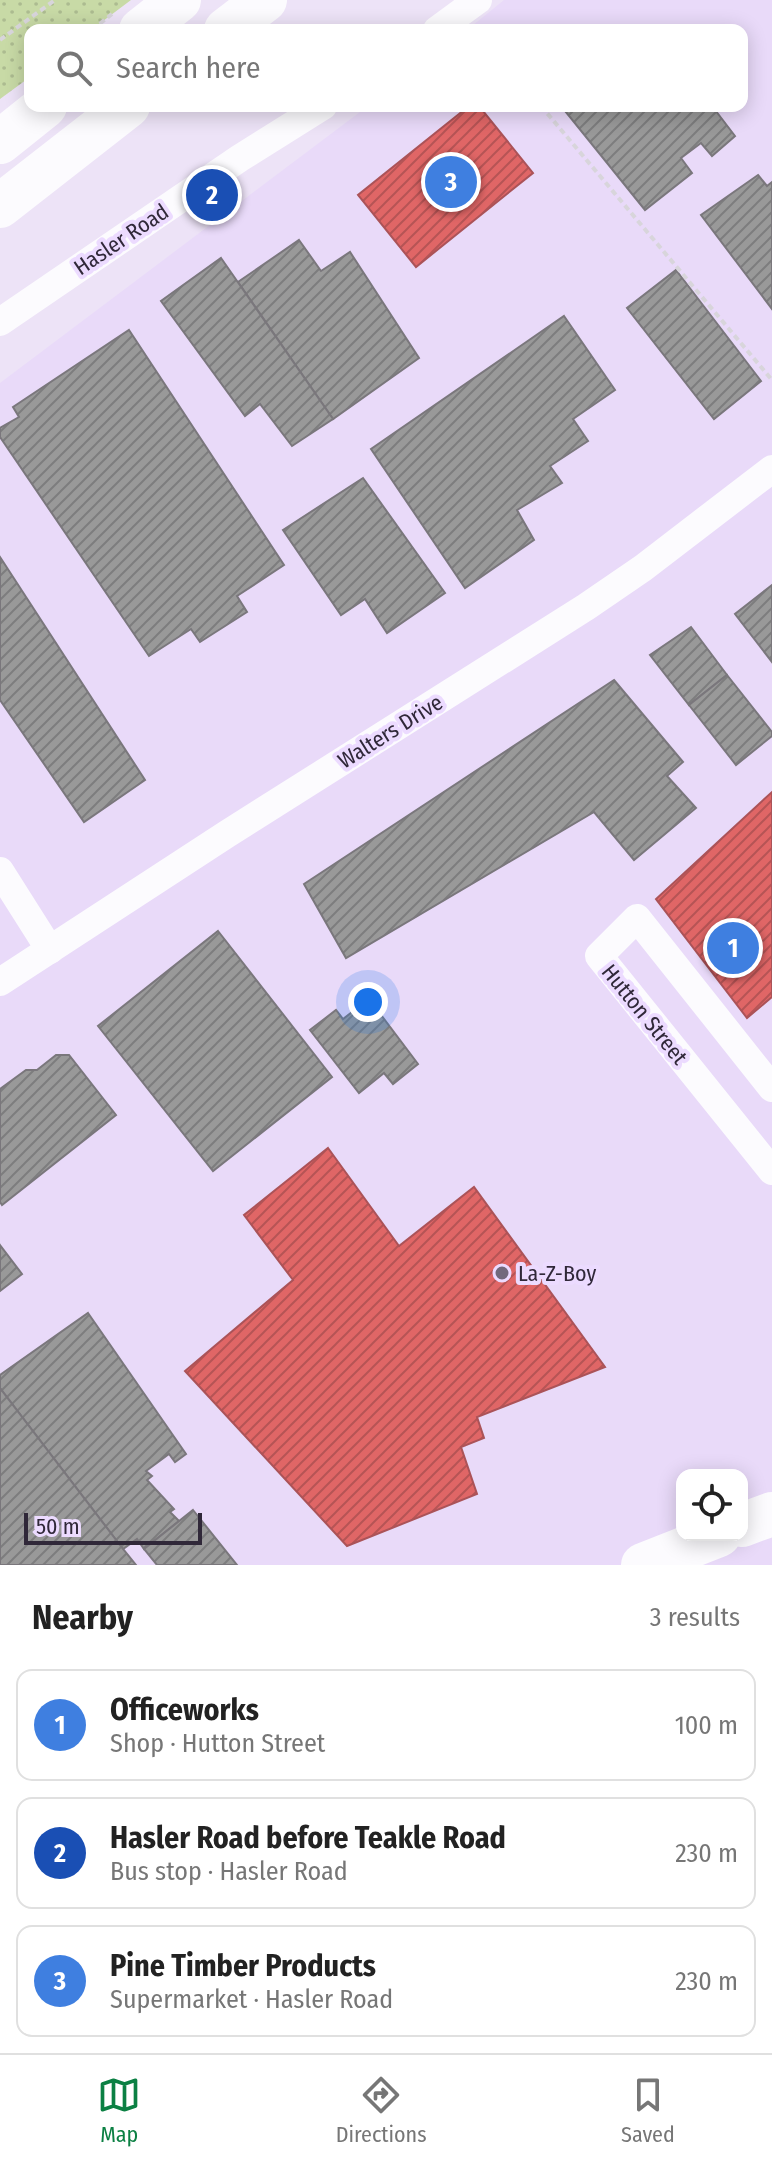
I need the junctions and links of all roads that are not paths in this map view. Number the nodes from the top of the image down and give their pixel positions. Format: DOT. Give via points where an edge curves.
graph roads {
  1 [pos="179,0"];
  2 [pos="265,0"];
  3 [pos="478,0"];
  4 [pos="149,24"];
  5 [pos="234,24"];
  6 [pos="445,24"];
  7 [pos="38,112"];
  8 [pos="120,112"];
  9 [pos="313,112"];
  10 [pos="0,142"];
  11 [pos="0,206"];
  12 [pos="0,322"];
  13 [pos="772,469"];
  14 [pos="0,871"];
  15 [pos="50,950"];
  16 [pos="0,982"];
  17 [pos="772,1088"];
  18 [pos="772,1171"];
  19 [pos="772,1514"];
  20 [pos="748,1523"];
  21 [pos="704,1541"];
  22 [pos="643,1565"];
  1 -- 4 [label="main road"];
  2 -- 5 [label="main road"];
  3 -- 6 [label="street"];
  7 -- 10 [label="main road"];
  8 -- 11 [label="main road"];
  9 -- 12 [label="street, Hasler Road"];
  13 -- 15 [label="street, Walters Drive" via="586,607"];
  14 -- 15 [label="street"];
  15 -- 16 [label="street, Walters Drive"];
  17 -- 18 [label="street, Hutton Street" via="637,918 599,956"];
  19 -- 20 [label="main road"];
  21 -- 22 [label="main road"];
}
